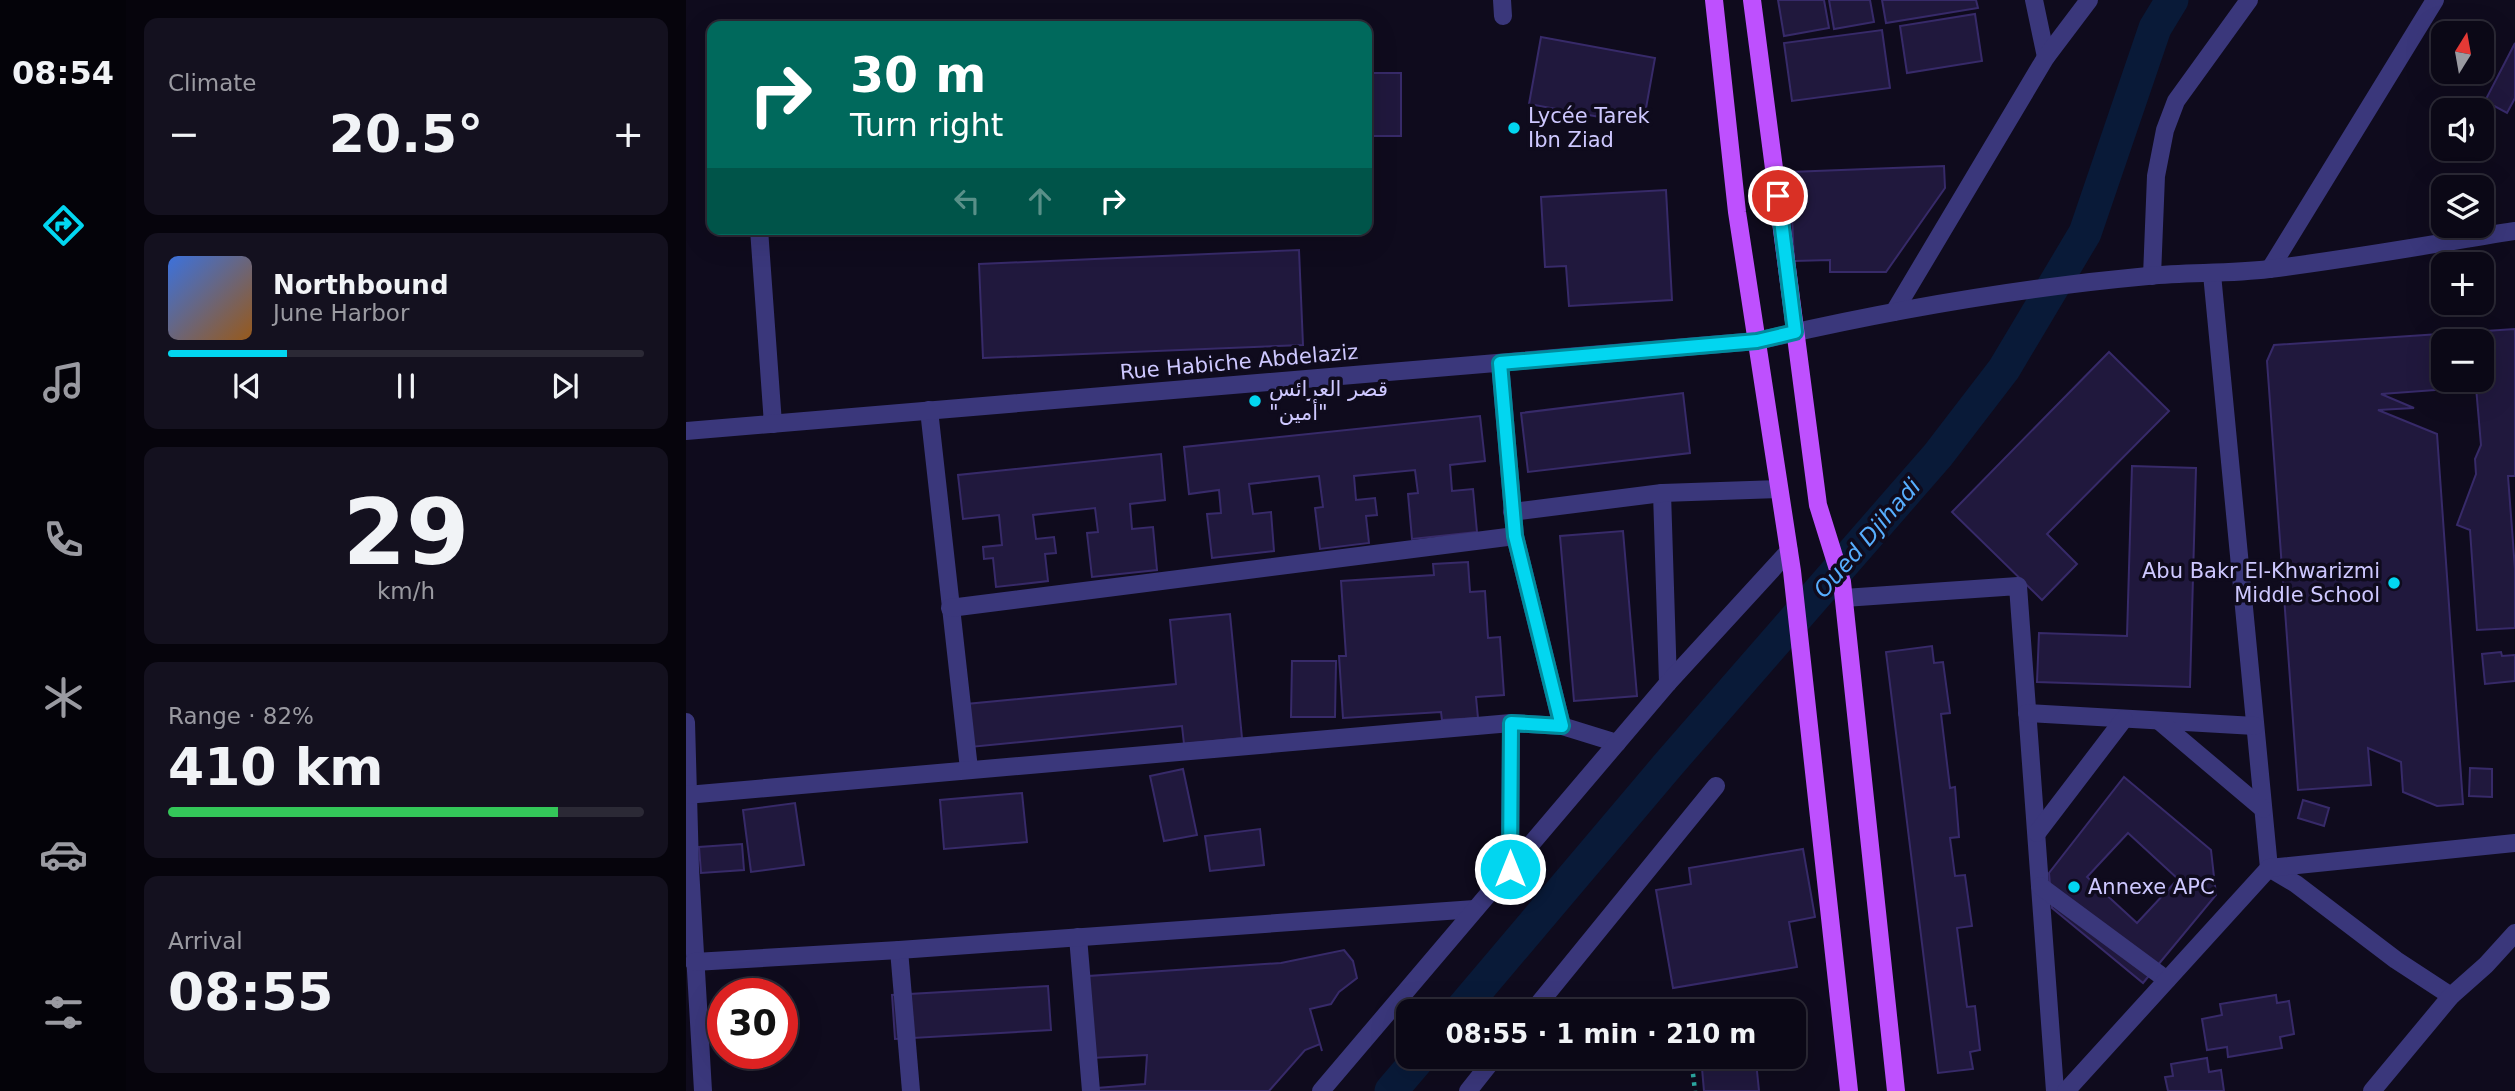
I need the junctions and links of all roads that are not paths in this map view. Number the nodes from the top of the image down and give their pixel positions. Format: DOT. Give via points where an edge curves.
graph roads {
  1 [pos="1714,0"];
  2 [pos="1752,0"];
  3 [pos="2034,0"];
  4 [pos="2089,0"];
  5 [pos="2249,0"];
  6 [pos="2435,0"];
  7 [pos="2046,57"];
  8 [pos="2515,231"];
  9 [pos="758,235"];
  10 [pos="2270,269"];
  11 [pos="2212,274"];
  12 [pos="2152,275"];
  13 [pos="1894,312"];
  14 [pos="1795,332"];
  15 [pos="1757,341"];
  16 [pos="1500,363"];
  17 [pos="929,411"];
  18 [pos="773,424"];
  19 [pos="686,430"];
  20 [pos="1779,489"];
  21 [pos="1662,493"];
  22 [pos="1512,512"];
  23 [pos="1515,536"];
  24 [pos="1789,551"];
  25 [pos="1843,590"];
  26 [pos="950,608"];
  27 [pos="1668,683"];
  28 [pos="2027,713"];
  29 [pos="2124,719"];
  30 [pos="2158,721"];
  31 [pos="686,722"];
  32 [pos="1511,723"];
  33 [pos="1562,726"];
  34 [pos="2255,726"];
  35 [pos="1616,743"];
  36 [pos="969,769"];
  37 [pos="1716,786"];
  38 [pos="688,794"];
  39 [pos="2263,809"];
  40 [pos="2036,833"];
  41 [pos="2515,843"];
  42 [pos="2269,868"];
  43 [pos="1510,869"];
  44 [pos="2040,886"];
  45 [pos="1475,909"];
  46 [pos="2515,933"];
  47 [pos="1078,937"];
  48 [pos="899,950"];
  49 [pos="694,962"];
  50 [pos="2166,980"];
  51 [pos="2451,996"];
  52 [pos="1543,999"];
  53 [pos="1485,1069"];
  54 [pos="703,1091"];
  55 [pos="911,1091"];
  56 [pos="1091,1091"];
  57 [pos="1321,1091"];
  58 [pos="1468,1091"];
  59 [pos="1849,1091"];
  60 [pos="1896,1091"];
  61 [pos="2055,1091"];
  62 [pos="2066,1091"];
  63 [pos="2372,1091"];
  1 -- 15 [label="main road" via="1737,212"];
  2 -- 14 [label="main road"];
  3 -- 7 [label="street"];
  4 -- 7 [label="street"];
  5 -- 12 [label="street" via="2176,101 2165,130 2156,176"];
  6 -- 10 [label="street"];
  7 -- 13 [label="street"];
  8 -- 10 [label="street, Rue Habiche Abdelaziz"];
  9 -- 18 [label="street"];
  10 -- 11 [label="street, Rue Habiche Abdelaziz"];
  11 -- 12 [label="street, Rue Habiche Abdelaziz"];
  11 -- 34 [label="street"];
  12 -- 13 [label="street, Rue Habiche Abdelaziz"];
  13 -- 14 [label="street, Rue Habiche Abdelaziz"];
  14 -- 15 [label="street, Rue Habiche Abdelaziz"];
  14 -- 25 [label="main road" via="1818,505"];
  15 -- 16 [label="street, Rue Habiche Abdelaziz"];
  15 -- 20 [label="main road"];
  16 -- 17 [label="street, Rue Habiche Abdelaziz"];
  16 -- 22 [label="street"];
  17 -- 18 [label="street, Rue Habiche Abdelaziz"];
  17 -- 26 [label="street"];
  18 -- 19 [label="street, Rue Habiche Abdelaziz"];
  20 -- 21 [label="street"];
  20 -- 24 [label="main road"];
  21 -- 22 [label="street"];
  21 -- 27 [label="street"];
  22 -- 23 [label="street"];
  23 -- 26 [label="street"];
  23 -- 33 [label="street"];
  24 -- 27 [label="street"];
  24 -- 59 [label="main road"];
  25 -- 28 [label="street" via="2018,586"];
  25 -- 60 [label="main road"];
  26 -- 36 [label="street"];
  27 -- 35 [label="street"];
  28 -- 29 [label="street"];
  28 -- 40 [label="street"];
  29 -- 30 [label="street"];
  29 -- 40 [label="street"];
  30 -- 34 [label="street"];
  30 -- 39 [label="street"];
  31 -- 38 [label="street"];
  32 -- 33 [label="street"];
  32 -- 36 [label="street"];
  32 -- 43 [label="street"];
  33 -- 35 [label="street"];
  34 -- 39 [label="street"];
  35 -- 43 [label="street"];
  36 -- 38 [label="street"];
  37 -- 52 [label="street"];
  38 -- 49 [label="street"];
  39 -- 42 [label="street"];
  40 -- 44 [label="street"];
  41 -- 42 [label="street"];
  42 -- 50 [label="street"];
  42 -- 51 [label="street"];
  43 -- 45 [label="street"];
  44 -- 50 [label="street"];
  44 -- 61 [label="street"];
  45 -- 47 [label="street"];
  45 -- 57 [label="street"];
  46 -- 51 [label="street"];
  47 -- 48 [label="street"];
  47 -- 56 [label="street"];
  48 -- 49 [label="street"];
  48 -- 55 [label="street"];
  49 -- 54 [label="street"];
  50 -- 62 [label="street"];
  51 -- 63 [label="street"];
  53 -- 58 [label="street"];
}
